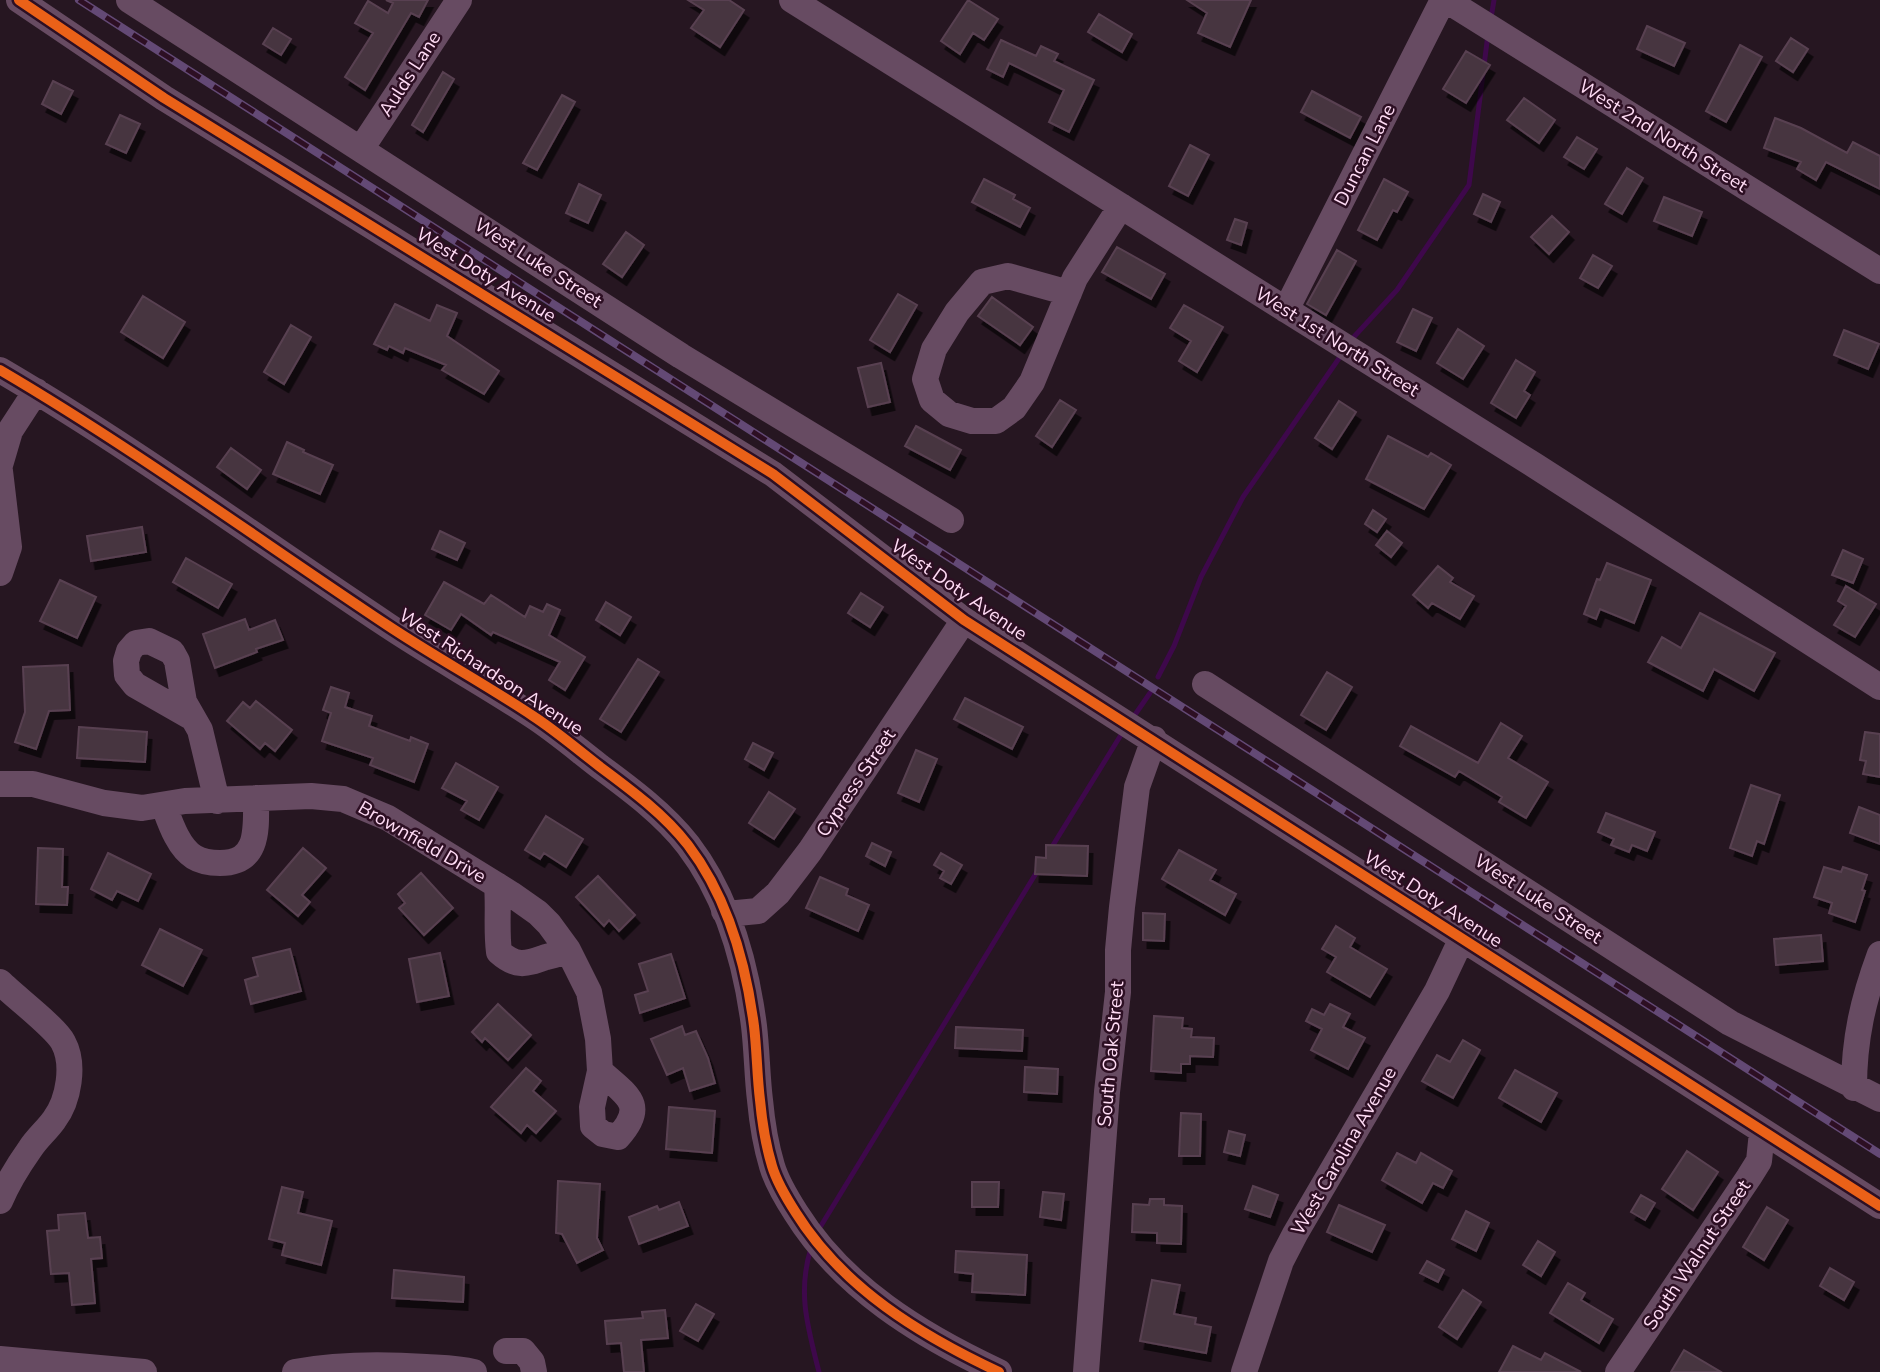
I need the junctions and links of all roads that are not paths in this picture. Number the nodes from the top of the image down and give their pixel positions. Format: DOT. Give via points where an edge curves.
graph roads {
  1 [pos="19,0"];
  2 [pos="129,0"];
  3 [pos="459,0"];
  4 [pos="792,0"];
  5 [pos="1444,0"];
  6 [pos="361,149"];
  7 [pos="1121,206"];
  8 [pos="1880,271"];
  9 [pos="1069,293"];
  10 [pos="1286,310"];
  11 [pos="0,370"];
  12 [pos="36,391"];
  13 [pos="0,465"];
  14 [pos="0,471"];
  15 [pos="951,520"];
  16 [pos="0,573"];
  17 [pos="964,620"];
  18 [pos="1205,684"];
  19 [pos="1880,687"];
  20 [pos="191,717"];
  21 [pos="1154,739"];
  22 [pos="0,784"];
  23 [pos="256,798"];
  24 [pos="217,801"];
  25 [pos="164,806"];
  26 [pos="497,885"];
  27 [pos="724,911"];
  28 [pos="1462,939"];
  29 [pos="568,950"];
  30 [pos="1880,954"];
  31 [pos="0,982"];
  32 [pos="600,1071"];
  33 [pos="1854,1088"];
  34 [pos="1880,1099"];
  35 [pos="1762,1132"];
  36 [pos="0,1201"];
  37 [pos="1880,1206"];
  38 [pos="506,1351"];
  39 [pos="0,1359"];
  40 [pos="144,1372"];
  41 [pos="295,1372"];
  42 [pos="474,1372"];
  43 [pos="534,1372"];
  44 [pos="999,1372"];
  45 [pos="1086,1372"];
  46 [pos="1244,1372"];
  47 [pos="1618,1372"];
  1 -- 17 [label="street, West Doty Avenue" via="164,97 773,474"];
  2 -- 6 [label="street, West Luke Street"];
  3 -- 6 [label="street, Aulds Lane"];
  4 -- 7 [label="street, West 1st North Street"];
  5 -- 8 [label="street, West 2nd North Street"];
  5 -- 10 [label="street, Duncan Lane"];
  6 -- 15 [label="street, West Luke Street" via="681,356"];
  7 -- 9 [label="street"];
  7 -- 10 [label="street, West 1st North Street"];
  9 -- 9 [label="street" via="1032,382 1014,408 996,421 972,421 949,414 932,400 925,379 934,349 982,282 1008,276"];
  10 -- 19 [label="street, West 1st North Street"];
  11 -- 12 [label="street, West Richardson Avenue"];
  12 -- 13 [label="street" via="10,431"];
  12 -- 27 [label="street, West Richardson Avenue" via="391,628 536,718 601,767 688,845"];
  14 -- 16 [label="street" via="9,547"];
  17 -- 21 [label="street, West Doty Avenue"];
  17 -- 27 [label="street, Cypress Street" via="778,893 758,911"];
  18 -- 33 [label="street, West Luke Street" via="1730,1023"];
  20 -- 24 [label="street" via="200,730"];
  21 -- 28 [label="street, West Doty Avenue"];
  21 -- 45 [label="street, South Oak Street" via="1137,787 1122,907"];
  22 -- 25 [label="street, Brownfield Drive" via="33,784 128,807"];
  23 -- 24 [label="street, Brownfield Drive"];
  23 -- 25 [label="street" via="254,841 245,856 230,863 208,863 193,857"];
  23 -- 26 [label="street, Brownfield Drive" via="311,796 358,804"];
  24 -- 25 [label="street, Brownfield Drive"];
  26 -- 29 [label="street, Brownfield Drive" via="538,913"];
  26 -- 29 [label="street" via="499,952 508,960 535,963"];
  27 -- 44 [label="street, West Richardson Avenue" via="748,989 765,1134 773,1168 788,1199 807,1230 855,1284 906,1321"];
  28 -- 35 [label="street, West Doty Avenue"];
  28 -- 46 [label="street, West Carolina Avenue" via="1437,991 1281,1261"];
  29 -- 32 [label="street, Brownfield Drive" via="589,992"];
  30 -- 33 [label="street" via="1858,1029"];
  31 -- 36 [label="street" via="63,1041 70,1073 59,1112 10,1177"];
  33 -- 34 [label="street, West Luke Street"];
  35 -- 37 [label="street, West Doty Avenue"];
  35 -- 47 [label="street, South Walnut Street" via="1759,1161"];
  38 -- 43 [label="street" via="523,1351"];
  39 -- 40 [label="street"];
  41 -- 42 [label="street" via="401,1365"];
}
